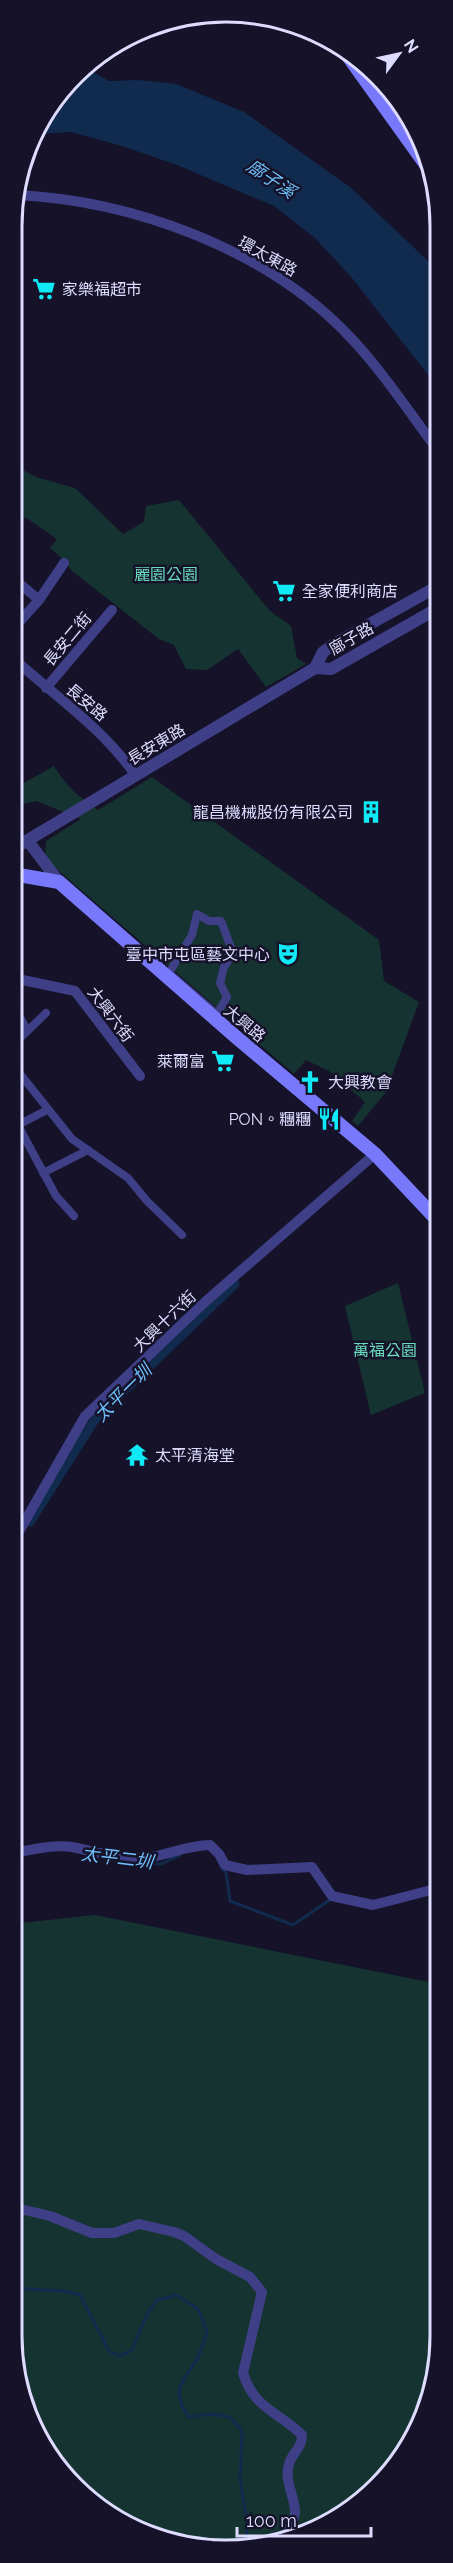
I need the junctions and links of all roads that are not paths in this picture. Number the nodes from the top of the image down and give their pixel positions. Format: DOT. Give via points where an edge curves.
graph roads {
  1 [pos="358,71"];
  2 [pos="415,150"];
  3 [pos="25,196"];
  4 [pos="430,440"];
  5 [pos="64,563"];
  6 [pos="23,586"];
  7 [pos="430,591"];
  8 [pos="39,600"];
  9 [pos="112,610"];
  10 [pos="430,613"];
  11 [pos="23,619"];
  12 [pos="23,667"];
  13 [pos="315,668"];
  14 [pos="46,688"];
  15 [pos="136,776"];
  16 [pos="28,840"];
  17 [pos="23,843"];
  18 [pos="23,876"];
  19 [pos="59,882"];
  20 [pos="233,953"];
  21 [pos="23,980"];
  22 [pos="46,1013"];
  23 [pos="23,1023"];
  24 [pos="27,1030"];
  25 [pos="23,1035"];
  26 [pos="140,1076"];
  27 [pos="23,1078"];
  28 [pos="47,1110"];
  29 [pos="23,1122"];
  30 [pos="23,1134"];
  31 [pos="88,1150"];
  32 [pos="375,1154"];
  33 [pos="44,1173"];
  34 [pos="430,1212"];
  35 [pos="74,1216"];
  36 [pos="182,1235"];
  37 [pos="23,1524"];
  38 [pos="23,1851"];
  39 [pos="430,1891"];
  40 [pos="23,2210"];
  41 [pos="286,2532"];
  1 -- 2 [label="main road"];
  3 -- 4 [label="street, 環太東路" via="68,199 153,218 288,283 360,347"];
  5 -- 8 [label="street"];
  6 -- 8 [label="street"];
  7 -- 13 [label="street, 廍子路" via="334,644 323,652"];
  8 -- 11 [label="street"];
  9 -- 14 [label="street, 長安二街"];
  10 -- 13 [label="street, 廍子路" via="331,669"];
  12 -- 14 [label="street, 長安路"];
  13 -- 15 [label="street, 長安東路"];
  14 -- 15 [label="street, 長安路" via="99,730"];
  15 -- 16 [label="street, 長安東路"];
  16 -- 17 [label="street, 長安東路"];
  16 -- 19 [label="street"];
  18 -- 19 [label="main road"];
  19 -- 32 [label="main road, 大興路"];
  20 -- 20 [label="street" via="220,983 227,997 217,1014 169,973 192,935 197,914 209,921 221,921"];
  21 -- 26 [label="street, 大興六街" via="75,991"];
  22 -- 24 [label="street"];
  23 -- 24 [label="street"];
  24 -- 25 [label="street"];
  27 -- 28 [label="street"];
  28 -- 29 [label="street"];
  28 -- 31 [label="street" via="72,1139"];
  30 -- 33 [label="street"];
  31 -- 33 [label="street"];
  31 -- 36 [label="street" via="128,1178"];
  32 -- 34 [label="main road, 大興路"];
  32 -- 37 [label="street, 大興十六街" via="206,1301 85,1416"];
  33 -- 35 [label="street" via="56,1196"];
  38 -- 39 [label="street" via="71,1847 110,1857 147,1858 210,1845 225,1865 247,1870 312,1867 332,1896 374,1905"];
  40 -- 41 [label="street" via="92,2233 114,2233 139,2224 174,2232 250,2277 262,2292 243,2373 258,2402 302,2435 302,2446 289,2461 288,2480 296,2512"];
}
